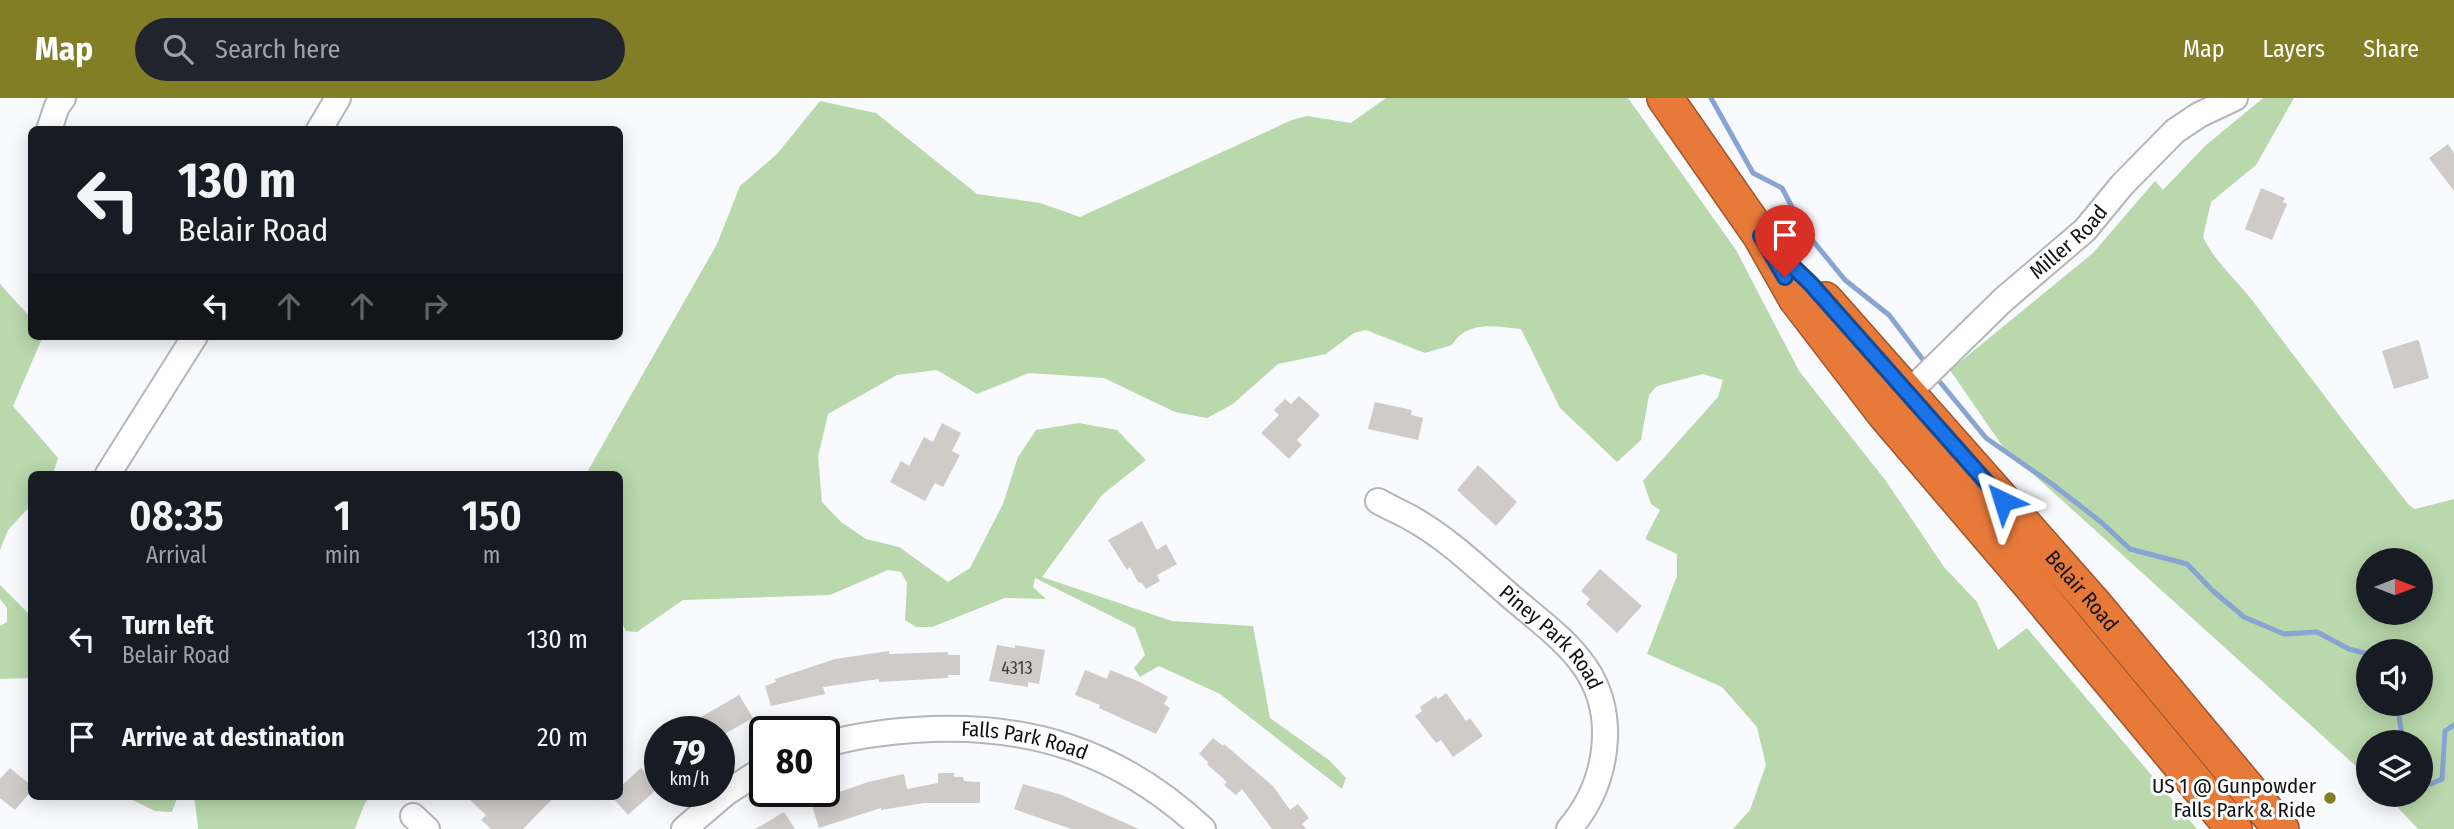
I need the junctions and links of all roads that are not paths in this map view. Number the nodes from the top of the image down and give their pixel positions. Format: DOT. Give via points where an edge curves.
graph roads {
  1 [pos="63,98"];
  2 [pos="338,98"];
  3 [pos="1665,98"];
  4 [pos="2235,98"];
  5 [pos="50,126"];
  6 [pos="321,126"];
  7 [pos="192,340"];
  8 [pos="1914,387"];
  9 [pos="110,471"];
  10 [pos="1378,501"];
  11 [pos="840,742"];
  12 [pos="749,778"];
  13 [pos="684,829"];
  14 [pos="1203,829"];
  15 [pos="1569,829"];
  16 [pos="2234,829"];
  17 [pos="2281,829"];
  1 -- 5 [label="street"];
  2 -- 6 [label="street"];
  3 -- 8 [label="highway, Belair Road" via="1761,236 1796,298"];
  4 -- 8 [label="street, Miller Road" via="2175,131 2085,230 2003,300"];
  7 -- 9 [label="street"];
  8 -- 16 [label="highway, Belair Road" via="2031,585"];
  8 -- 17 [label="highway, Belair Road"];
  10 -- 15 [label="street, Piney Park Road" via="1422,524 1458,552 1560,639 1598,687 1606,733 1601,771 1583,812"];
  11 -- 14 [label="street, Falls Park Road" via="885,732 938,729 1018,733 1086,752 1121,769 1155,788"];
  12 -- 13 [label="street"];
}
